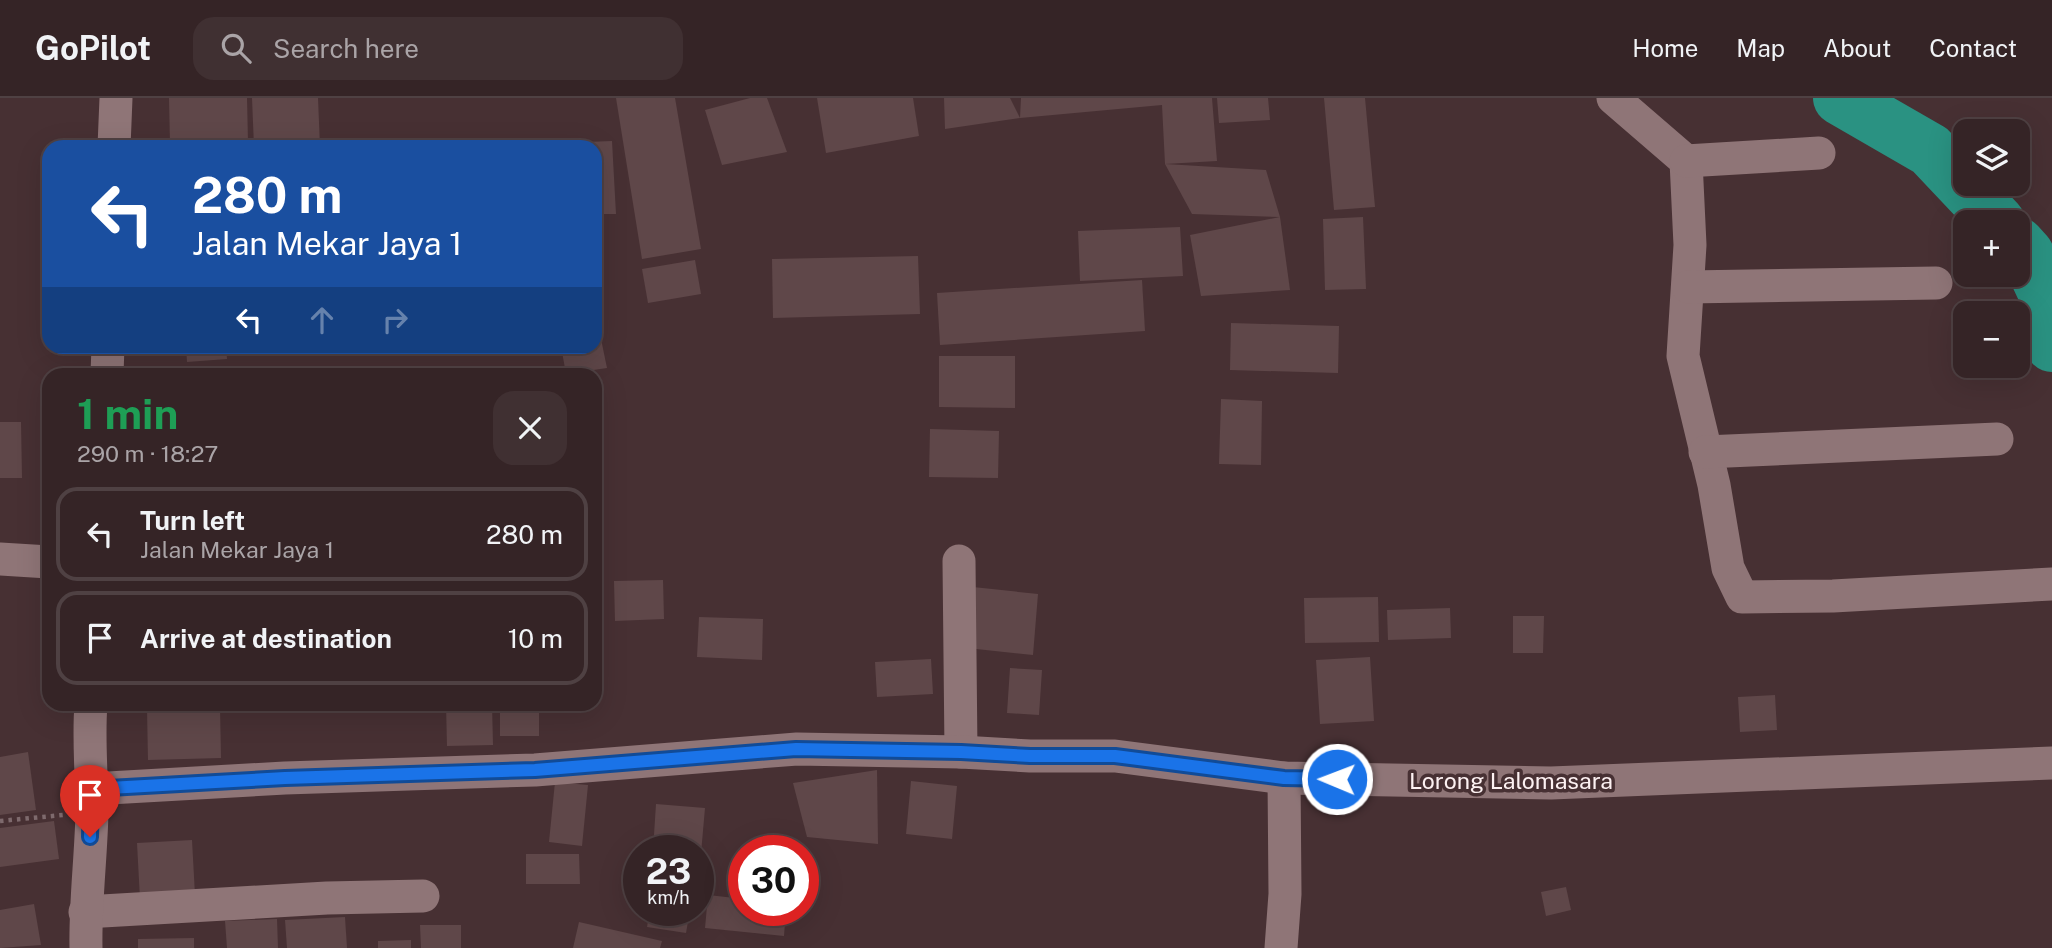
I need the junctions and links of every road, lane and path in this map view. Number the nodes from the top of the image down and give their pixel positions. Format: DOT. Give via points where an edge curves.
graph roads {
  1 [pos="116,98"];
  2 [pos="1613,98"];
  3 [pos="114,140"];
  4 [pos="1819,153"];
  5 [pos="1686,161"];
  6 [pos="1936,283"];
  7 [pos="1688,287"];
  8 [pos="1997,439"];
  9 [pos="1705,452"];
  10 [pos="0,559"];
  11 [pos="959,561"];
  12 [pos="42,562"];
  13 [pos="2052,584"];
  14 [pos="90,711"];
  15 [pos="961,752"];
  16 [pos="2052,763"];
  17 [pos="1284,778"];
  18 [pos="91,800"];
  19 [pos="0,821"];
  20 [pos="423,896"];
  21 [pos="85,912"];
  22 [pos="86,948"];
  23 [pos="1281,948"];
  1 -- 3 [label="street"];
  2 -- 5 [label="street"];
  4 -- 5 [label="street"];
  5 -- 7 [label="street"];
  6 -- 7 [label="street"];
  7 -- 9 [label="street" via="1683,356"];
  8 -- 9 [label="street"];
  9 -- 13 [label="street" via="1728,568 1742,597"];
  10 -- 12 [label="street"];
  11 -- 15 [label="street"];
  14 -- 18 [label="street"];
  15 -- 17 [label="street, Lorong Lalomasara" via="1115,756"];
  15 -- 18 [label="street, Lorong Lalomasara" via="796,749 535,770 285,778"];
  16 -- 17 [label="street, Lorong Lalomasara" via="1551,783"];
  17 -- 23 [label="street"];
  18 -- 19 [label="path"];
  18 -- 21 [label="street"];
  20 -- 21 [label="street"];
  21 -- 22 [label="street"];
}
